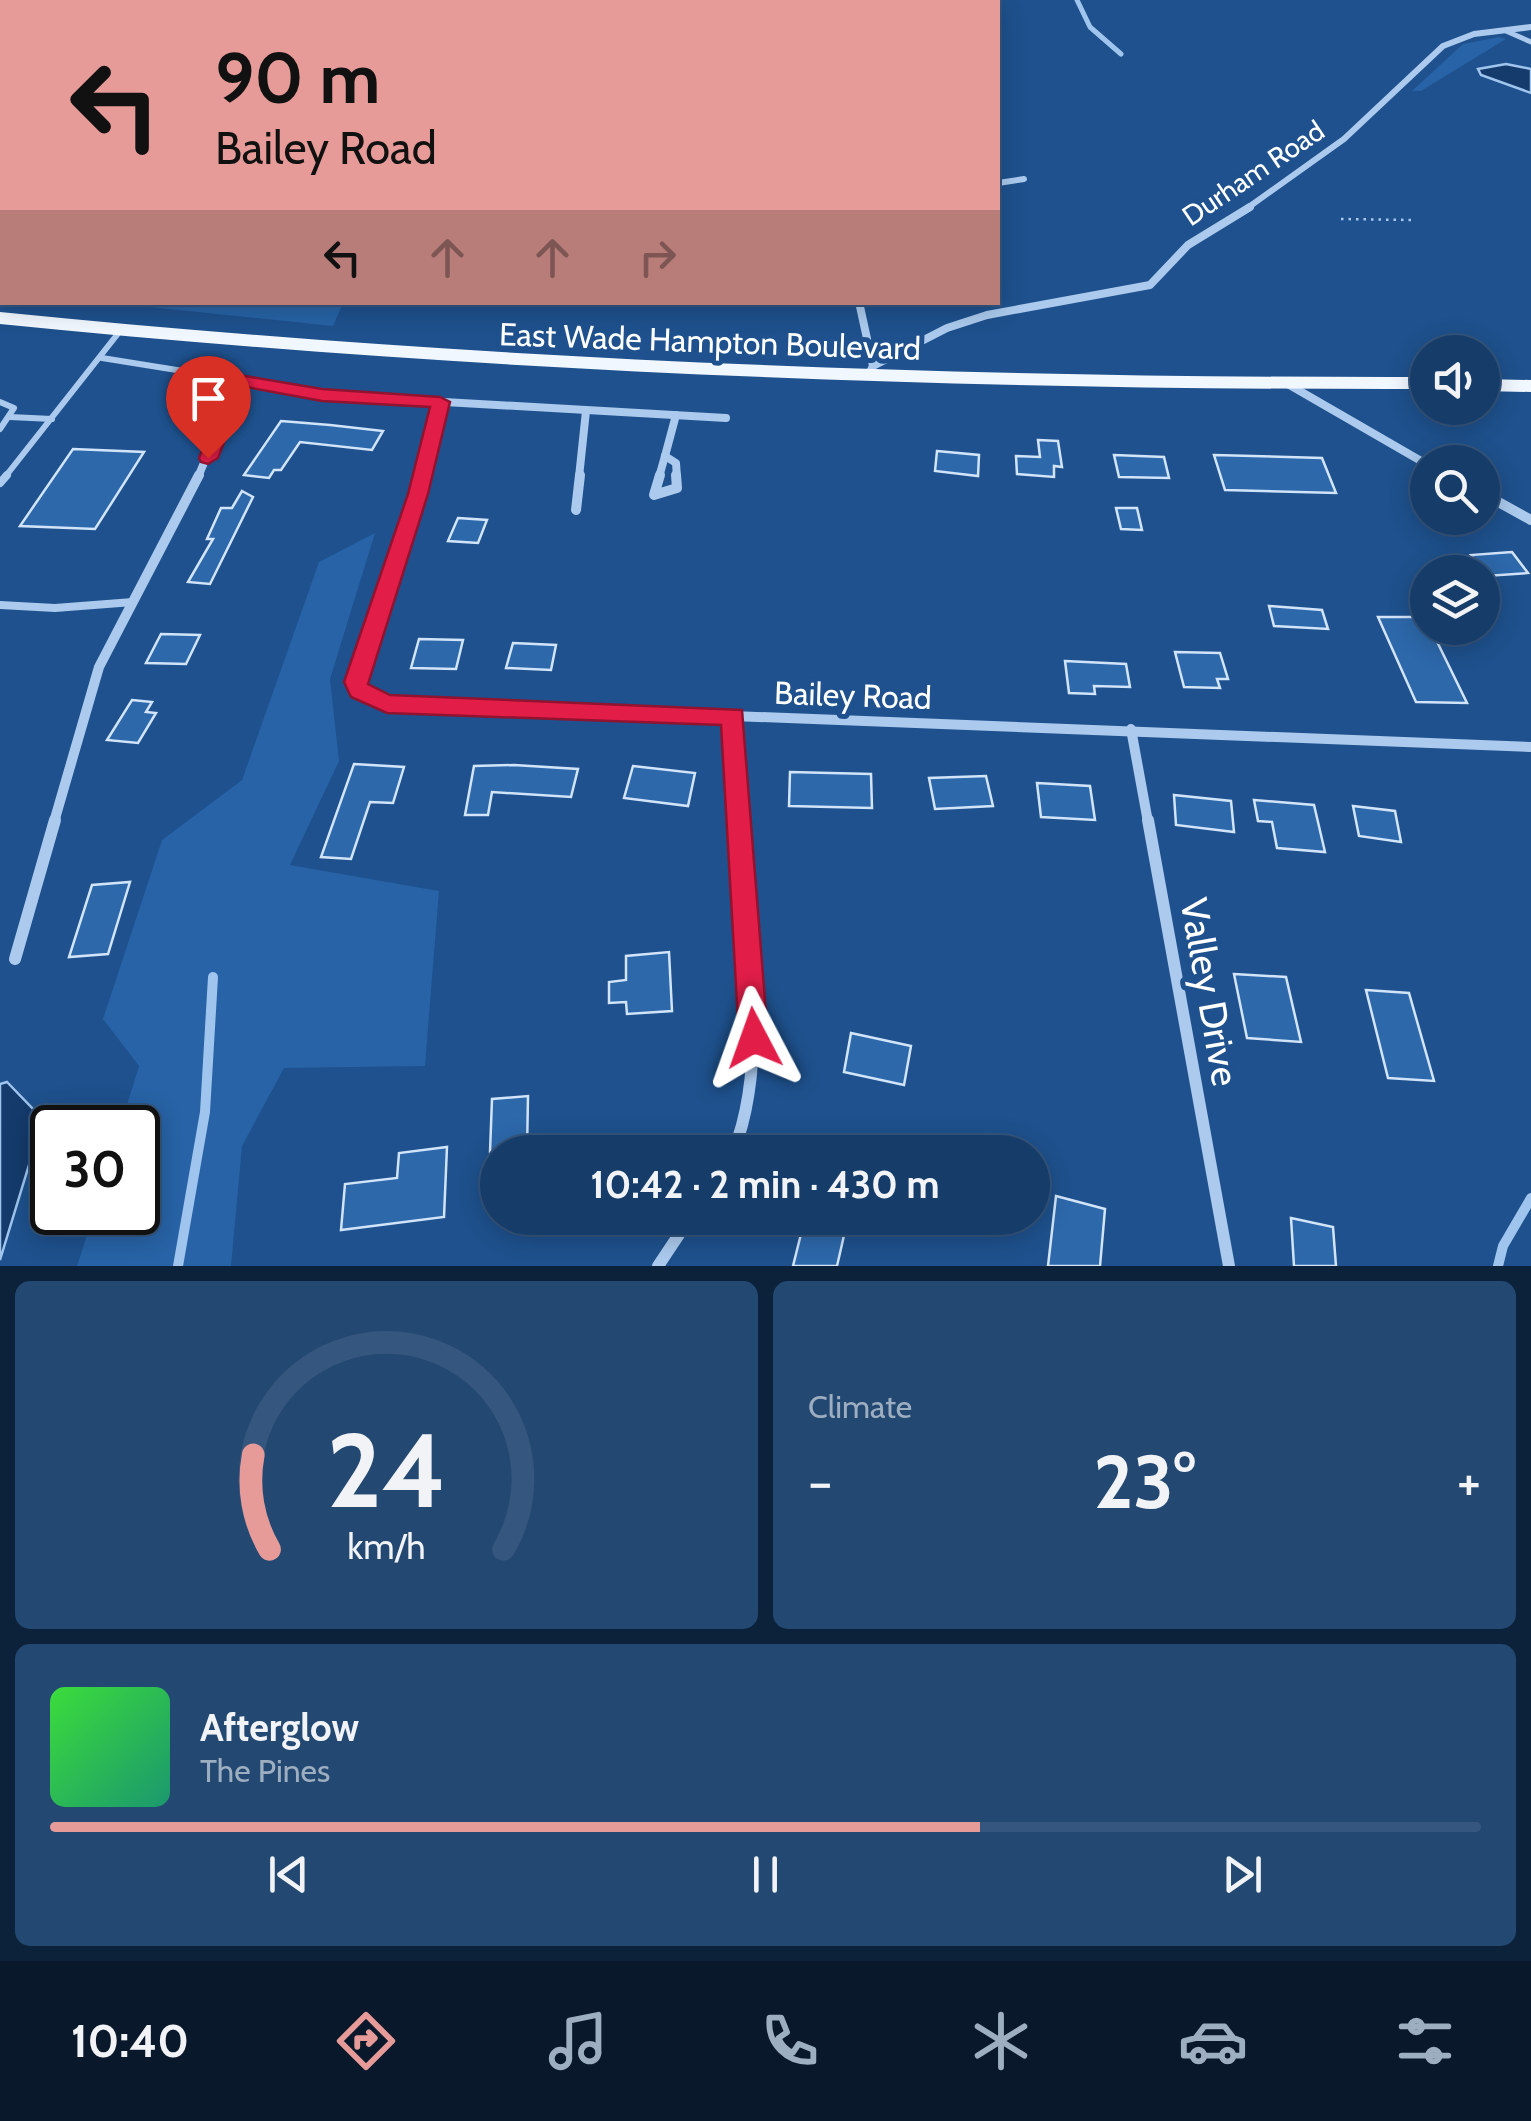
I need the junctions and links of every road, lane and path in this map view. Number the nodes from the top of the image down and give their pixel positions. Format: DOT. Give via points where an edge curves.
graph roads {
  1 [pos="1531,26"];
  2 [pos="1506,31"];
  3 [pos="1531,42"];
  4 [pos="1024,179"];
  5 [pos="1000,183"];
  6 [pos="1341,219"];
  7 [pos="1411,220"];
  8 [pos="859,305"];
  9 [pos="0,318"];
  10 [pos="120,331"];
  11 [pos="102,358"];
  12 [pos="870,372"];
  13 [pos="239,380"];
  14 [pos="1284,382"];
  15 [pos="1410,383"];
  16 [pos="1500,383"];
  17 [pos="1531,384"];
  18 [pos="0,402"];
  19 [pos="440,402"];
  20 [pos="586,410"];
  21 [pos="676,415"];
  22 [pos="10,417"];
  23 [pos="726,418"];
  24 [pos="52,420"];
  25 [pos="0,429"];
  26 [pos="662,454"];
  27 [pos="1410,454"];
  28 [pos="0,484"];
  29 [pos="1500,504"];
  30 [pos="576,510"];
  31 [pos="1531,520"];
  32 [pos="133,602"];
  33 [pos="0,606"];
  34 [pos="733,716"];
  35 [pos="1131,729"];
  36 [pos="1531,747"];
  37 [pos="15,959"];
  38 [pos="742,1135"];
  39 [pos="679,1235"];
  40 [pos="658,1266"];
  41 [pos="1229,1266"];
  1 -- 2 [label="street, Durham Road"];
  2 -- 3 [label="lane"];
  2 -- 12 [label="street, Durham Road" via="1443,46 1344,139 1188,245 1150,285 986,315 947,328"];
  4 -- 5 [label="street"];
  6 -- 7 [label="path"];
  8 -- 12 [label="street"];
  9 -- 10 [label="main road, East Wade Hampton Boulevard"];
  10 -- 11 [label="lane"];
  10 -- 12 [label="main road, East Wade Hampton Boulevard" via="462,362"];
  11 -- 13 [label="lane"];
  11 -- 24 [label="lane"];
  12 -- 14 [label="main road, East Wade Hampton Boulevard"];
  13 -- 19 [label="street" via="322,395"];
  13 -- 32 [label="street" via="208,458"];
  14 -- 15 [label="main road, East Wade Hampton Boulevard"];
  14 -- 27 [label="street"];
  16 -- 17 [label="main road"];
  18 -- 22 [label="lane" via="14,408"];
  19 -- 20 [label="street"];
  19 -- 34 [label="street, Bailey Road" via="418,494 356,682 359,690 387,704"];
  20 -- 21 [label="street"];
  20 -- 30 [label="street"];
  21 -- 23 [label="street"];
  21 -- 26 [label="street"];
  22 -- 24 [label="lane"];
  22 -- 25 [label="lane"];
  24 -- 28 [label="lane"];
  29 -- 31 [label="street"];
  32 -- 33 [label="lane"];
  32 -- 37 [label="street" via="93,684"];
  34 -- 35 [label="street, Bailey Road"];
  34 -- 38 [label="street" via="754,1038"];
  35 -- 36 [label="street, Bailey Road"];
  35 -- 41 [label="street, Valley Drive"];
  39 -- 40 [label="street"];
}
